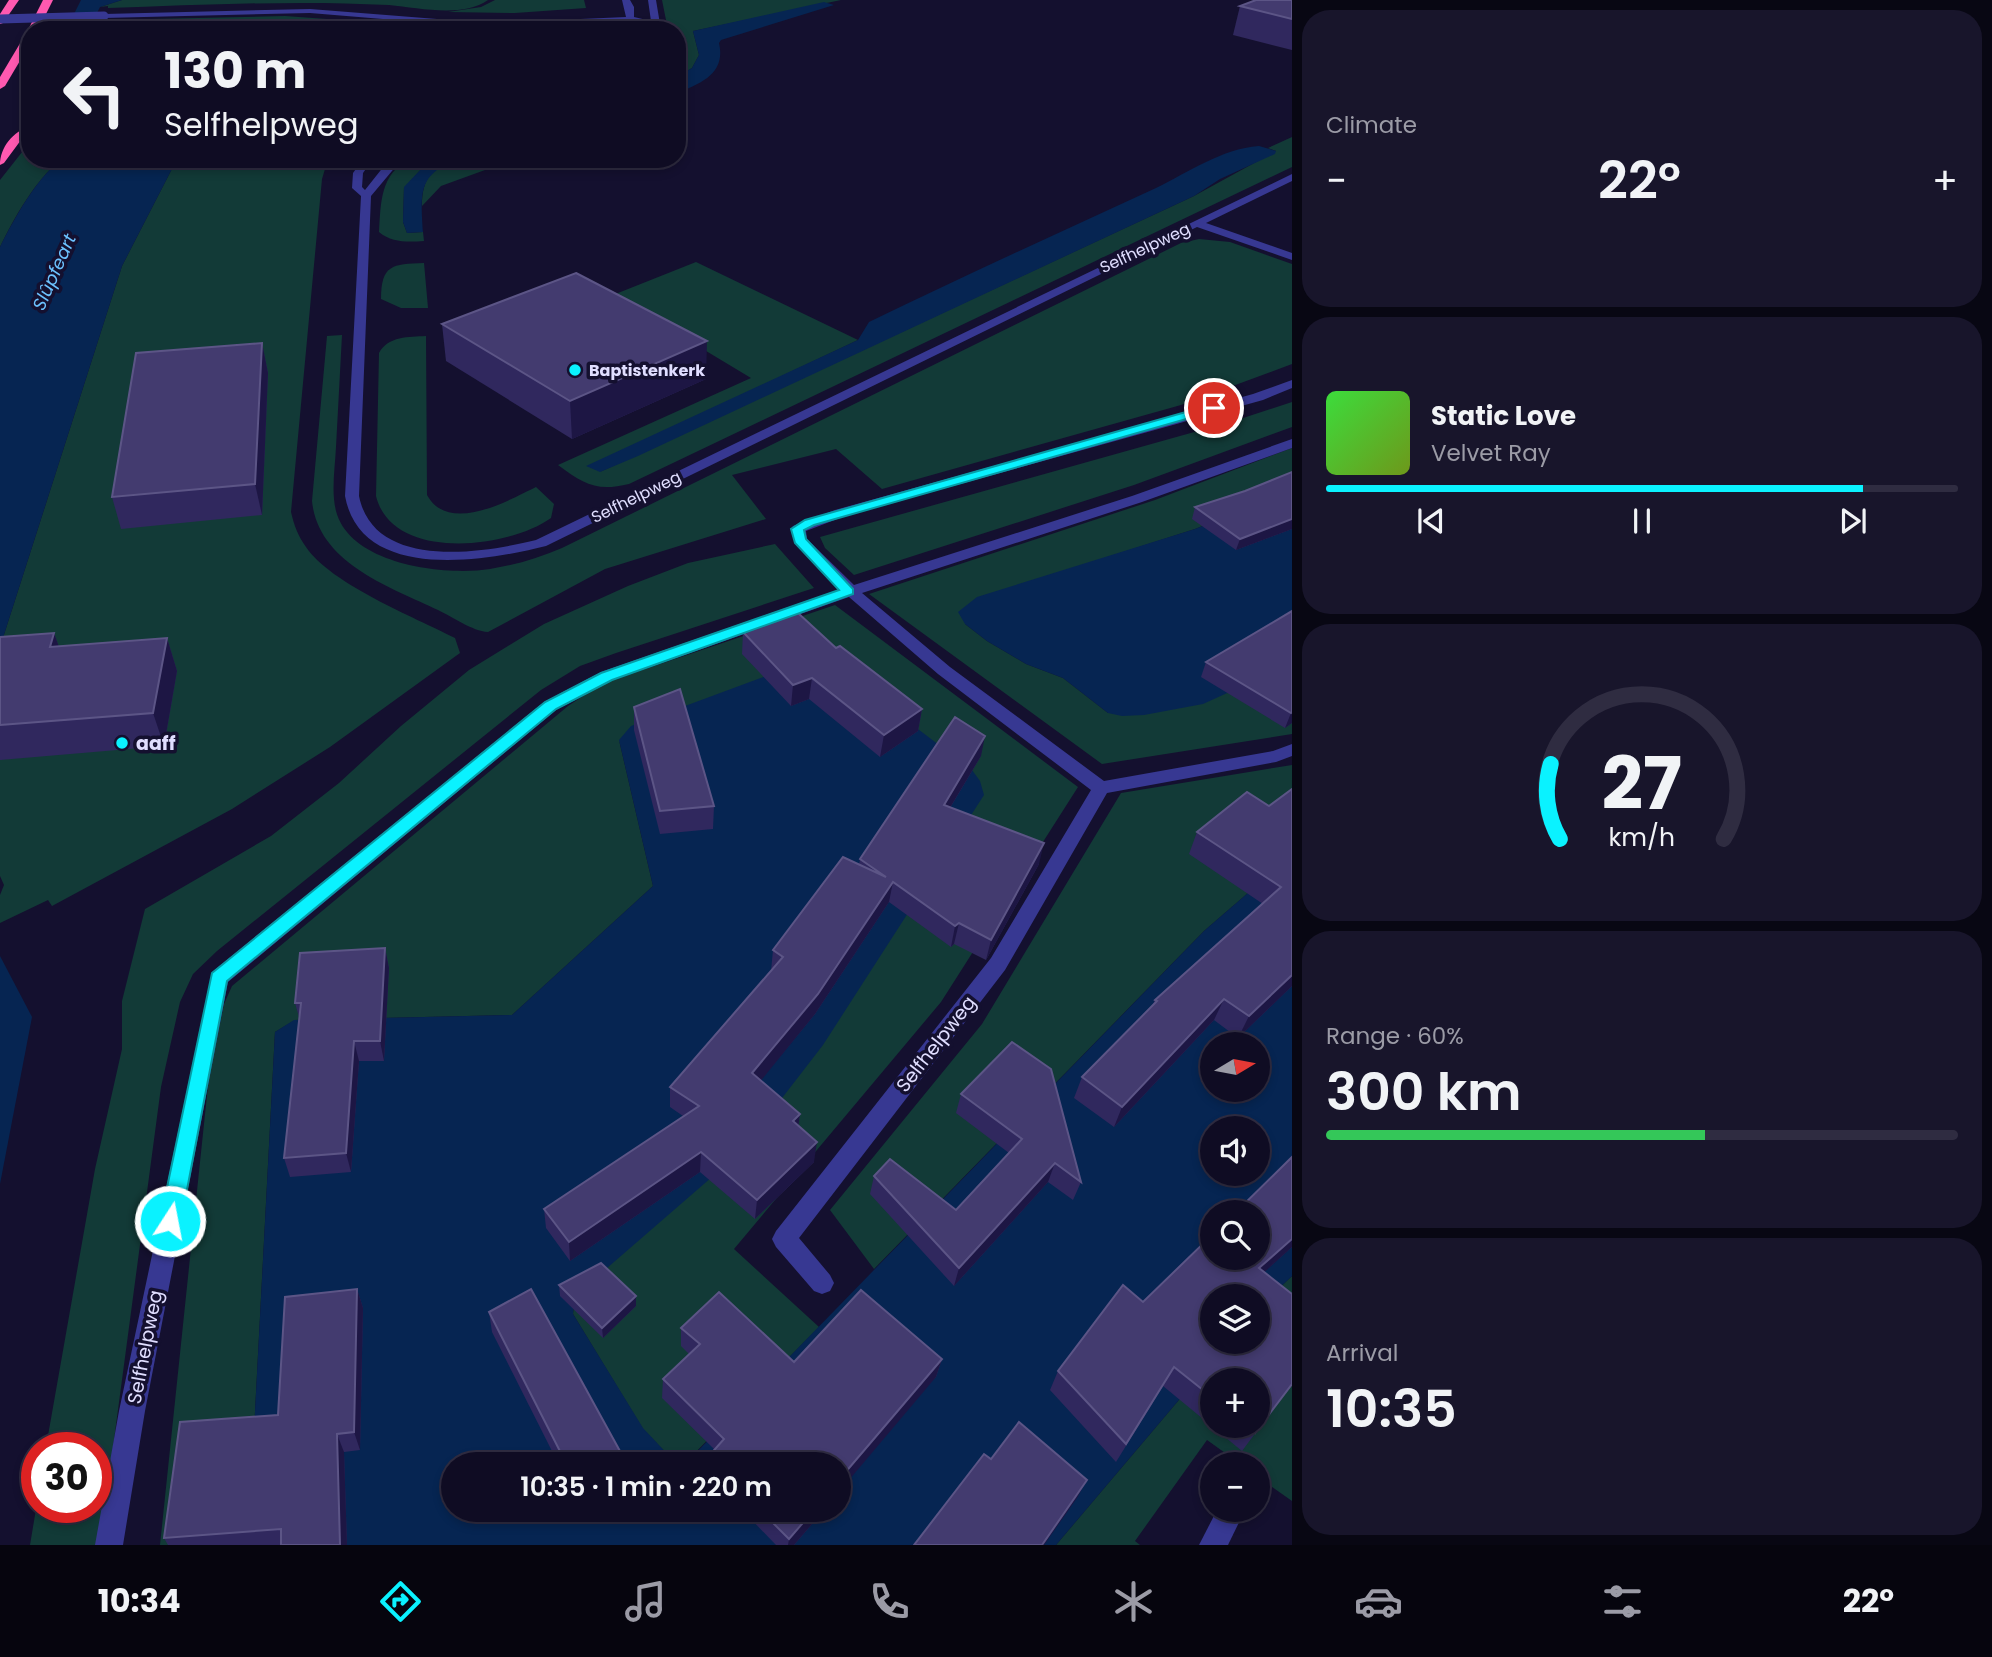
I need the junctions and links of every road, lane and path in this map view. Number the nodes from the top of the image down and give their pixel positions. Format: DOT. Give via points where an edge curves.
graph roads {
  1 [pos="13,0"];
  2 [pos="48,0"];
  3 [pos="626,0"];
  4 [pos="652,0"];
  5 [pos="630,19"];
  6 [pos="0,20"];
  7 [pos="38,21"];
  8 [pos="435,21"];
  9 [pos="592,21"];
  10 [pos="637,21"];
  11 [pos="656,21"];
  12 [pos="21,50"];
  13 [pos="0,86"];
  14 [pos="21,135"];
  15 [pos="0,161"];
  16 [pos="362,168"];
  17 [pos="387,168"];
  18 [pos="1292,177"];
  19 [pos="366,195"];
  20 [pos="1198,224"];
  21 [pos="1292,257"];
  22 [pos="1292,384"];
  23 [pos="1292,443"];
  24 [pos="848,592"];
  25 [pos="1292,750"];
  26 [pos="1101,788"];
  27 [pos="822,1283"];
  28 [pos="1225,1522"];
  29 [pos="110,1545"];
  30 [pos="1213,1545"];
  1 -- 6 [label="highway"];
  2 -- 7 [label="highway"];
  3 -- 5 [label="street"];
  4 -- 11 [label="street"];
  5 -- 9 [label="street"];
  5 -- 10 [label="street"];
  6 -- 8 [label="street, bridge" via="310,11"];
  12 -- 13 [label="highway"];
  14 -- 15 [label="highway"];
  16 -- 19 [label="street, Selfhelpweg" via="356,188"];
  17 -- 19 [label="street"];
  18 -- 20 [label="street, Selfhelpweg"];
  19 -- 20 [label="street, Selfhelpweg" via="352,496 358,517 375,536 411,553 455,558 497,555 541,543"];
  20 -- 21 [label="street, Selfhelpweg"];
  22 -- 24 [label="street" via="840,513 798,529 800,540"];
  23 -- 24 [label="street, Selfhelpweg" via="1137,499"];
  24 -- 26 [label="street"];
  24 -- 29 [label="street, Selfhelpweg" via="607,676 550,706 219,978 132,1411"];
  25 -- 26 [label="street"];
  26 -- 27 [label="street, Selfhelpweg" via="998,964 784,1239"];
  28 -- 30 [label="street"];
}
